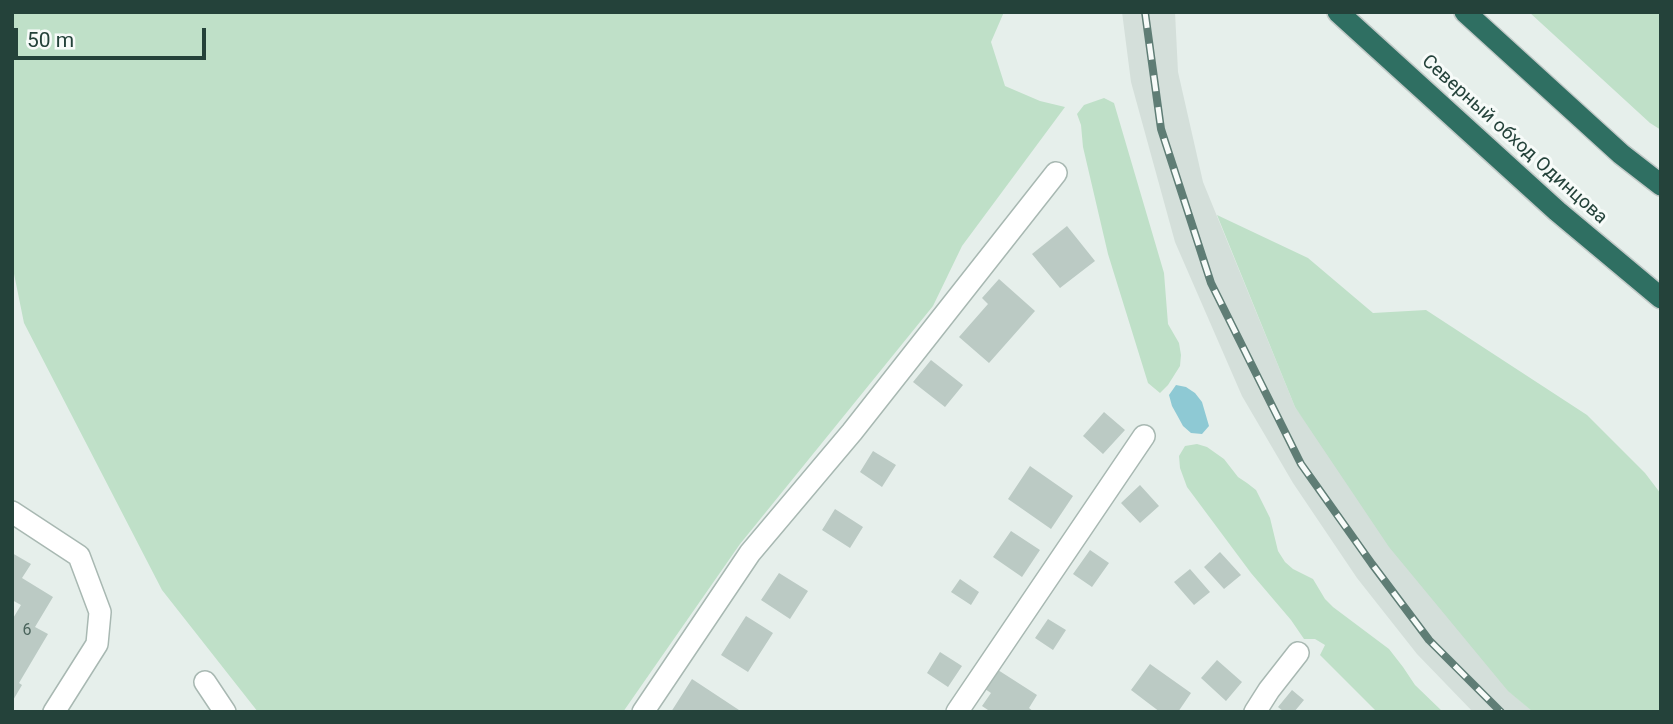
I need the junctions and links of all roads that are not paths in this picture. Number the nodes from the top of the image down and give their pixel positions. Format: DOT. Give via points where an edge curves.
graph roads {
  1 [pos="1338,12"];
  2 [pos="1465,12"];
  3 [pos="1056,173"];
  4 [pos="1661,185"];
  5 [pos="1661,298"];
  6 [pos="1144,436"];
  7 [pos="12,512"];
  8 [pos="1298,653"];
  9 [pos="205,682"];
  10 [pos="54,712"];
  11 [pos="225,712"];
  12 [pos="643,712"];
  13 [pos="957,712"];
  14 [pos="1255,712"];
  1 -- 5 [label="highway, Северный обход Одинцова" via="1557,211"];
  2 -- 4 [label="highway"];
  3 -- 12 [label="lane" via="852,432 750,553"];
  6 -- 13 [label="lane"];
  7 -- 10 [label="lane" via="79,556 100,612 97,644"];
  8 -- 14 [label="lane"];
  9 -- 11 [label="lane"];
}
